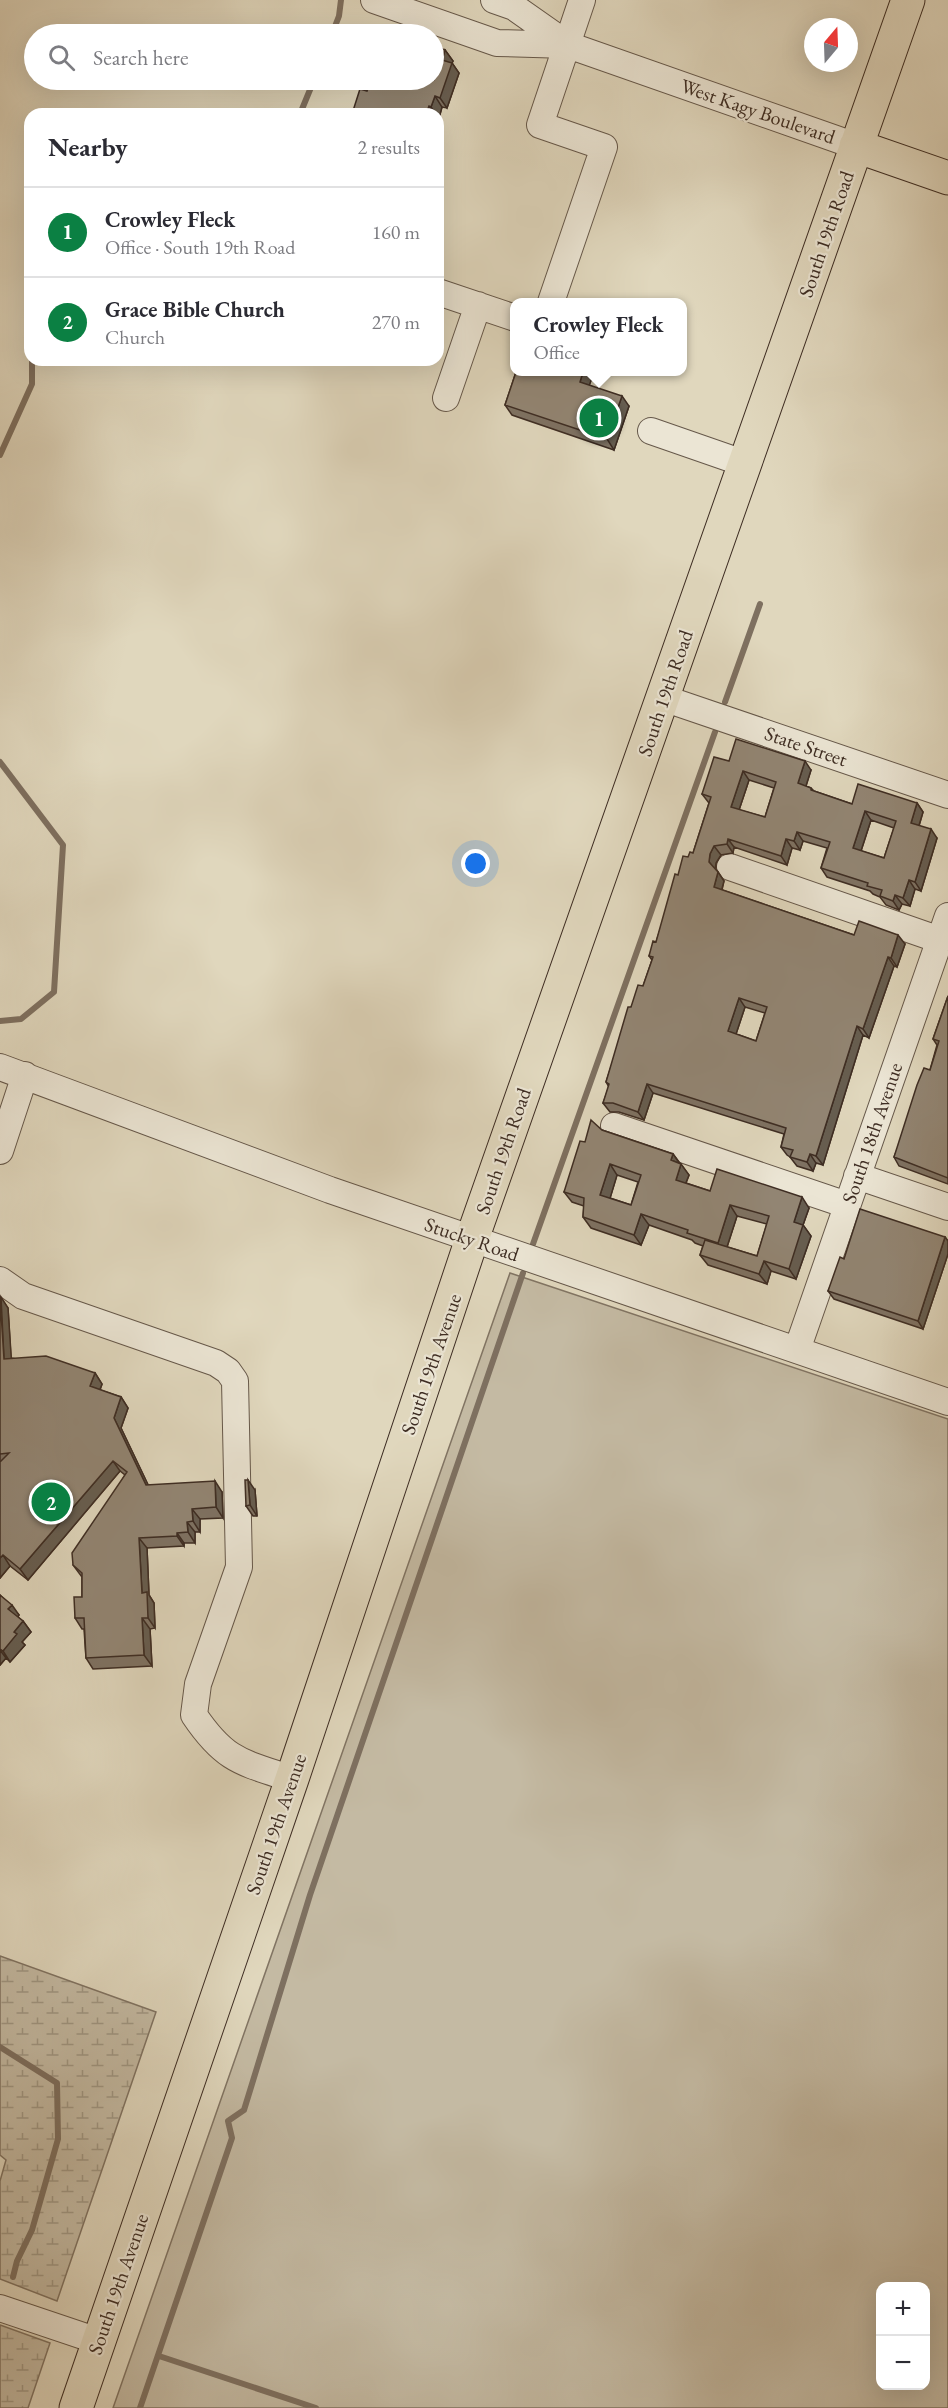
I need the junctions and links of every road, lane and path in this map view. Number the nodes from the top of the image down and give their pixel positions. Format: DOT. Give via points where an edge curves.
graph roads {
  1 [pos="374,0"];
  2 [pos="409,0"];
  3 [pos="494,0"];
  4 [pos="582,0"];
  5 [pos="908,0"];
  6 [pos="443,24"];
  7 [pos="444,24"];
  8 [pos="568,45"];
  9 [pos="856,146"];
  10 [pos="948,178"];
  11 [pos="444,294"];
  12 [pos="553,298"];
  13 [pos="478,305"];
  14 [pos="510,316"];
  15 [pos="446,398"];
  16 [pos="651,431"];
  17 [pos="746,464"];
  18 [pos="663,698"];
  19 [pos="948,795"];
  20 [pos="730,867"];
  21 [pos="944,928"];
  22 [pos="0,1066"];
  23 [pos="25,1075"];
  24 [pos="614,1126"];
  25 [pos="0,1151"];
  26 [pos="858,1176"];
  27 [pos="847,1205"];
  28 [pos="948,1207"];
  29 [pos="472,1239"];
  30 [pos="0,1280"];
  31 [pos="797,1350"];
  32 [pos="948,1402"];
  33 [pos="292,1779"];
  34 [pos="0,2308"];
  35 [pos="98,2341"];
  36 [pos="76,2408"];
  1 -- 6 [label="street, West Kagy Boulevard"];
  2 -- 8 [label="street"];
  3 -- 8 [label="street, West Kagy Boulevard" via="514,7"];
  4 -- 8 [label="street"];
  5 -- 9 [label="main road"];
  7 -- 8 [label="street, West Kagy Boulevard" via="497,43"];
  8 -- 9 [label="street, West Kagy Boulevard"];
  8 -- 12 [label="street" via="540,125 604,147"];
  9 -- 10 [label="main road, West Kagy Boulevard"];
  9 -- 17 [label="main road, South 19th Road"];
  11 -- 13 [label="street"];
  13 -- 14 [label="street"];
  13 -- 15 [label="street"];
  16 -- 17 [label="street"];
  17 -- 18 [label="main road, South 19th Road"];
  18 -- 19 [label="street, State Street"];
  18 -- 29 [label="main road, South 19th Road"];
  20 -- 21 [label="street"];
  21 -- 26 [label="street, South 18th Avenue"];
  22 -- 23 [label="street, Stucky Road"];
  23 -- 25 [label="street"];
  23 -- 29 [label="street, Stucky Road"];
  24 -- 27 [label="street"];
  26 -- 27 [label="street, South 18th Avenue"];
  26 -- 28 [label="street"];
  27 -- 31 [label="street, South 18th Avenue"];
  29 -- 31 [label="street, Stucky Road"];
  29 -- 33 [label="main road, South 19th Avenue"];
  30 -- 33 [label="street" via="23,1296 216,1363 235,1381 239,1567 198,1684 194,1715 212,1742 237,1760"];
  31 -- 32 [label="street, Stucky Road"];
  33 -- 35 [label="main road, South 19th Avenue"];
  34 -- 35 [label="street"];
  35 -- 36 [label="main road, South 19th Avenue"];
}
